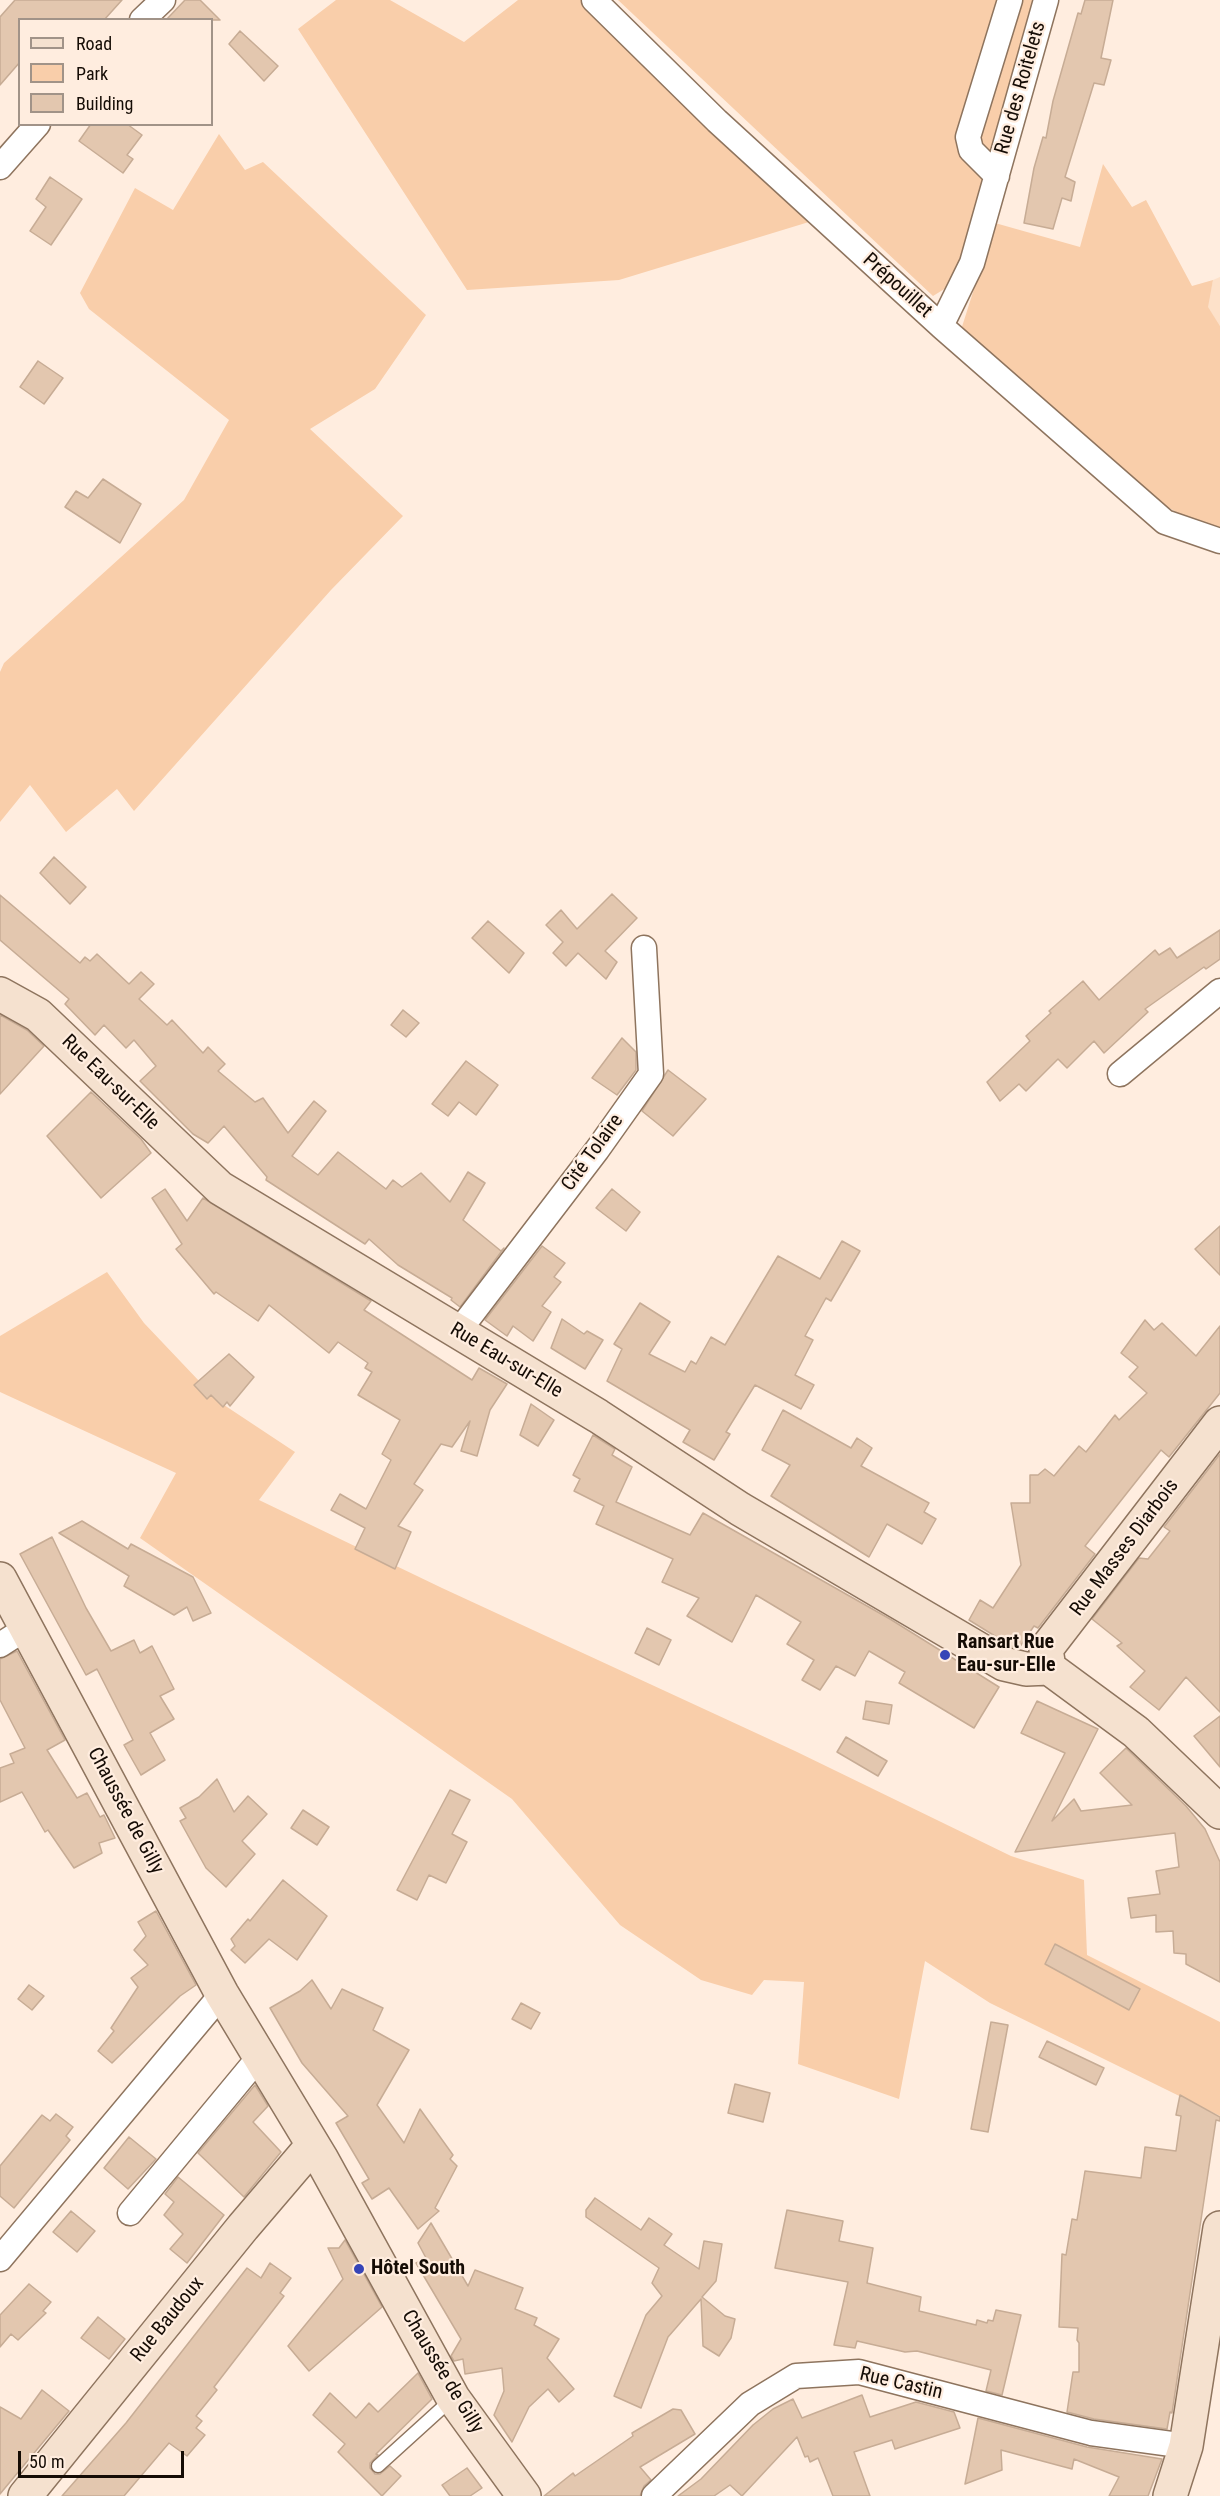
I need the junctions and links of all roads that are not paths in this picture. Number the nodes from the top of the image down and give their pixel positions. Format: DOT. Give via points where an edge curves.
graph roads {
  1 [pos="163,0"];
  2 [pos="594,0"];
  3 [pos="1010,0"];
  4 [pos="1046,0"];
  5 [pos="144,18"];
  6 [pos="36,126"];
  7 [pos="0,167"];
  8 [pos="996,176"];
  9 [pos="941,327"];
  10 [pos="1220,541"];
  11 [pos="644,948"];
  12 [pos="1220,991"];
  13 [pos="0,994"];
  14 [pos="1120,1074"];
  15 [pos="458,1332"];
  16 [pos="1220,1423"];
  17 [pos="0,1579"];
  18 [pos="28,1627"];
  19 [pos="0,1645"];
  20 [pos="1049,1668"];
  21 [pos="1220,1812"];
  22 [pos="222,1994"];
  23 [pos="260,2056"];
  24 [pos="314,2145"];
  25 [pos="130,2212"];
  26 [pos="1220,2228"];
  27 [pos="0,2259"];
  28 [pos="1218,2260"];
  29 [pos="453,2398"];
  30 [pos="1186,2446"];
  31 [pos="378,2466"];
  32 [pos="25,2496"];
  33 [pos="524,2496"];
  34 [pos="654,2496"];
  35 [pos="1170,2496"];
  1 -- 5 [label="street"];
  2 -- 9 [label="street, Prépouillet" via="717,121"];
  3 -- 8 [label="street, Rue des Roitelets" via="968,137 971,150"];
  4 -- 8 [label="street, Rue des Roitelets"];
  6 -- 7 [label="street"];
  8 -- 9 [label="street, Rue des Roitelets" via="972,263"];
  9 -- 10 [label="street, Prépouillet" via="1165,522"];
  11 -- 15 [label="street, Cité Tolaire" via="651,1074"];
  12 -- 14 [label="street"];
  13 -- 15 [label="street, Rue Eau-sur-Elle" via="38,1015 220,1188"];
  15 -- 20 [label="street, Rue Eau-sur-Elle" via="598,1416 740,1509 1004,1664 1026,1669"];
  16 -- 20 [label="street, Rue Masses Diarbois" via="1046,1649"];
  17 -- 18 [label="street, Chaussée de Gilly"];
  18 -- 19 [label="street"];
  18 -- 22 [label="street, Chaussée de Gilly"];
  20 -- 21 [label="street" via="1136,1732"];
  22 -- 23 [label="street, Chaussée de Gilly"];
  22 -- 27 [label="street"];
  23 -- 24 [label="street, Chaussée de Gilly"];
  23 -- 25 [label="street"];
  24 -- 29 [label="street, Chaussée de Gilly"];
  24 -- 32 [label="street, Rue Baudoux"];
  26 -- 28 [label="street"];
  28 -- 30 [label="street"];
  29 -- 31 [label="lane"];
  29 -- 33 [label="street, Chaussée de Gilly"];
  30 -- 34 [label="street, Rue Castin" via="1091,2433 859,2372 796,2376 750,2404"];
  30 -- 35 [label="street"];
}
